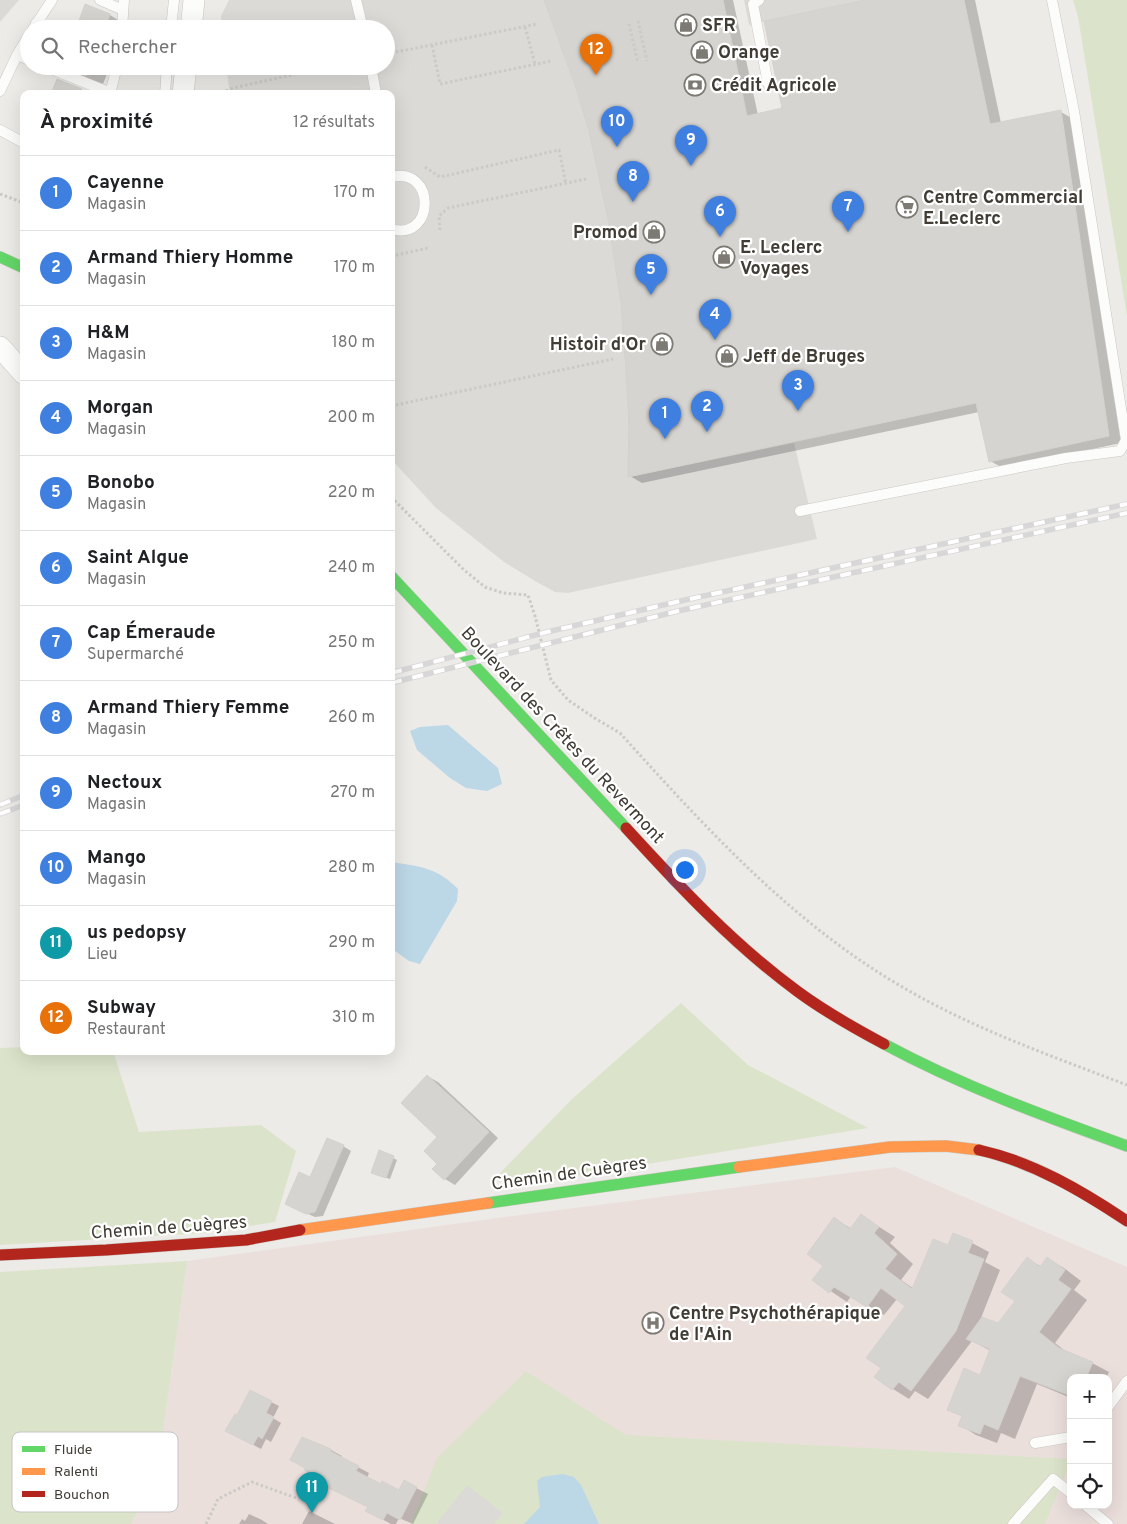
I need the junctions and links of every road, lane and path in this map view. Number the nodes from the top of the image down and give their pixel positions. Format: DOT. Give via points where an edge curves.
graph roads {
  1 [pos="52,0"];
  2 [pos="100,0"];
  3 [pos="174,0"];
  4 [pos="194,0"];
  5 [pos="356,0"];
  6 [pos="758,0"];
  7 [pos="1052,0"];
  8 [pos="124,5"];
  9 [pos="39,20"];
  10 [pos="123,20"];
  11 [pos="172,20"];
  12 [pos="192,20"];
  13 [pos="361,20"];
  14 [pos="638,22"];
  15 [pos="537,24"];
  16 [pos="629,24"];
  17 [pos="525,27"];
  18 [pos="432,45"];
  19 [pos="20,49"];
  20 [pos="395,52"];
  21 [pos="16,55"];
  22 [pos="20,57"];
  23 [pos="551,61"];
  24 [pos="647,61"];
  25 [pos="638,63"];
  26 [pos="534,64"];
  27 [pos="66,75"];
  28 [pos="115,75"];
  29 [pos="166,75"];
  30 [pos="185,75"];
  31 [pos="291,75"];
  32 [pos="372,75"];
  33 [pos="768,84"];
  34 [pos="103,90"];
  35 [pos="111,90"];
  36 [pos="165,90"];
  37 [pos="183,90"];
  38 [pos="228,90"];
  39 [pos="375,90"];
  40 [pos="0,91"];
  41 [pos="0,130"];
  42 [pos="20,140"];
  43 [pos="425,168"];
  44 [pos="395,176"];
  45 [pos="586,179"];
  46 [pos="566,184"];
  47 [pos="0,194"];
  48 [pos="20,202"];
  49 [pos="395,229"];
  50 [pos="440,230"];
  51 [pos="428,248"];
  52 [pos="395,255"];
  53 [pos="0,257"];
  54 [pos="20,266"];
  55 [pos="0,347"];
  56 [pos="613,359"];
  57 [pos="20,370"];
  58 [pos="395,405"];
  59 [pos="395,501"];
  60 [pos="800,511"];
  61 [pos="395,580"];
  62 [pos="1127,1085"];
  63 [pos="1127,1146"];
  64 [pos="1127,1221"];
  65 [pos="0,1255"];
  66 [pos="1127,1381"];
  67 [pos="1112,1402"];
  68 [pos="1067,1438"];
  69 [pos="1035,1442"];
  70 [pos="1067,1490"];
  71 [pos="299,1499"];
  72 [pos="1090,1509"];
  73 [pos="206,1524"];
  74 [pos="1013,1524"];
  75 [pos="1108,1524"];
  1 -- 9 [label="lane"];
  2 -- 8 [label="lane"];
  3 -- 11 [label="lane"];
  4 -- 12 [label="street"];
  5 -- 13 [label="lane"];
  6 -- 33 [label="lane" via="753,4"];
  7 -- 60 [label="lane" via="1074,111 1126,440 1120,451 1066,458"];
  8 -- 10 [label="lane"];
  14 -- 24 [label="path"];
  15 -- 17 [label="path"];
  16 -- 25 [label="path"];
  17 -- 18 [label="path"];
  17 -- 26 [label="path"];
  18 -- 20 [label="path"];
  18 -- 26 [label="path" via="440,84"];
  19 -- 21 [label="lane"];
  21 -- 22 [label="lane"];
  21 -- 40 [label="lane"];
  23 -- 26 [label="path"];
  27 -- 34 [label="lane"];
  28 -- 35 [label="lane"];
  29 -- 36 [label="lane"];
  30 -- 37 [label="street"];
  31 -- 38 [label="path"];
  32 -- 39 [label="lane"];
  41 -- 42 [label="lane"];
  43 -- 46 [label="path" via="440,177 559,150"];
  44 -- 49 [label="lane" via="411,178 419,184 426,205 424,214 412,226 405,230"];
  45 -- 46 [label="path"];
  46 -- 50 [label="path" via="448,208 439,216"];
  47 -- 48 [label="path"];
  51 -- 52 [label="path"];
  53 -- 54 [label="street"];
  55 -- 57 [label="street"];
  56 -- 58 [label="path"];
  59 -- 62 [label="path" via="485,587 503,593 528,595 551,680 568,700 620,733 756,875 808,922 855,957 943,1010"];
  61 -- 63 [label="street, Boulevard des Crêtes du Revermont" via="656,861 730,935 775,973 826,1011 902,1055 962,1083"];
  64 -- 65 [label="street, Chemin de Cuègres" via="1066,1184 1006,1158 966,1149 904,1146 246,1240"];
  66 -- 67 [label="lane"];
  68 -- 69 [label="lane"];
  70 -- 74 [label="lane" via="1053,1479"];
  71 -- 73 [label="path" via="252,1482 218,1499"];
  72 -- 75 [label="lane"];
}
